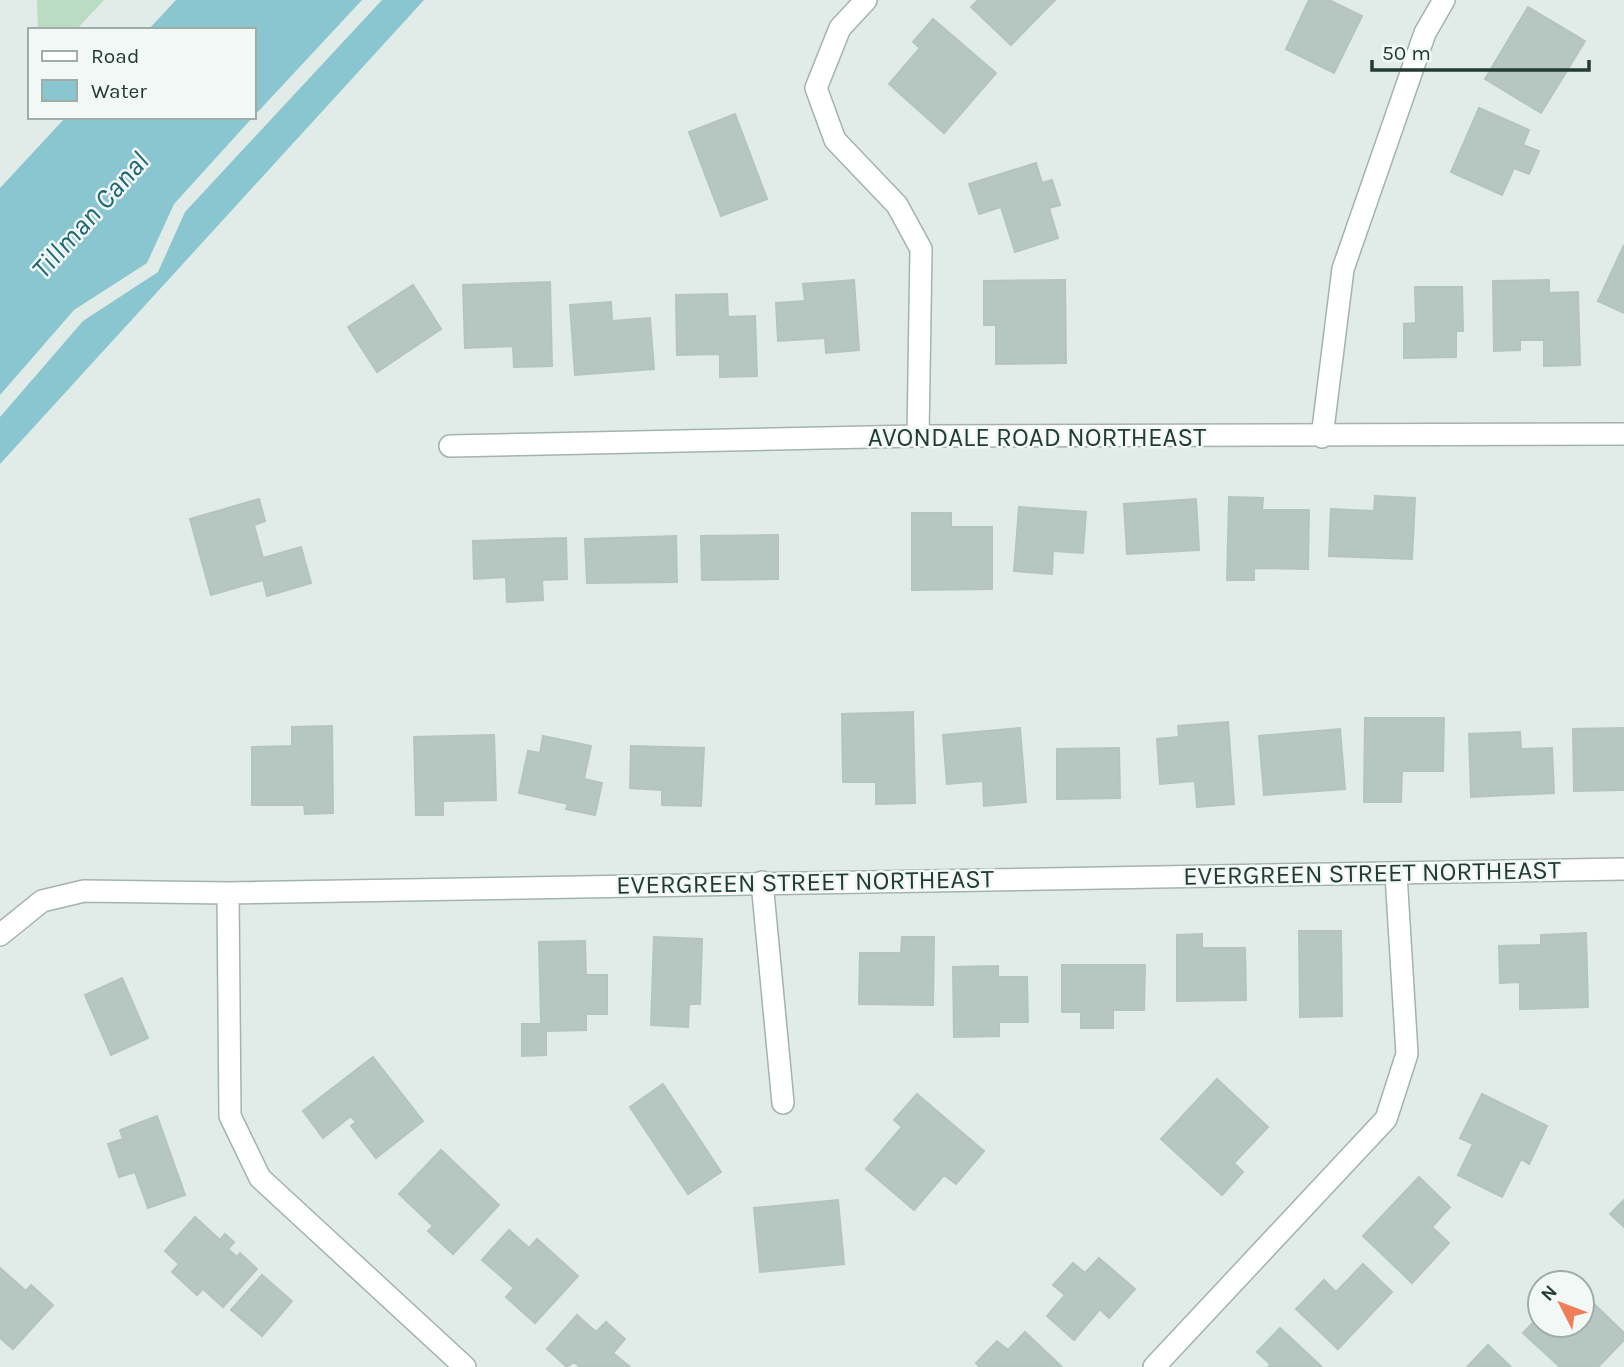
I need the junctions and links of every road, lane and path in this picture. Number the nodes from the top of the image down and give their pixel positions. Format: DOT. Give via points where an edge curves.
graph roads {
  1 [pos="866,0"];
  2 [pos="1444,0"];
  3 [pos="1624,434"];
  4 [pos="918,436"];
  5 [pos="1322,437"];
  6 [pos="450,446"];
  7 [pos="1624,869"];
  8 [pos="1396,874"];
  9 [pos="762,882"];
  10 [pos="228,892"];
  11 [pos="0,935"];
  12 [pos="783,1103"];
  13 [pos="465,1367"];
  14 [pos="1154,1367"];
  1 -- 4 [label="street" via="840,28 816,88 835,140 897,205 921,249"];
  2 -- 5 [label="street" via="1425,33 1343,269"];
  3 -- 5 [label="street, AVONDALE ROAD NORTHEAST"];
  4 -- 5 [label="street, AVONDALE ROAD NORTHEAST"];
  4 -- 6 [label="street, AVONDALE ROAD NORTHEAST"];
  7 -- 8 [label="street, EVERGREEN STREET NORTHEAST"];
  8 -- 9 [label="street, EVERGREEN STREET NORTHEAST"];
  8 -- 14 [label="street" via="1407,1054 1386,1119"];
  9 -- 10 [label="street, EVERGREEN STREET NORTHEAST"];
  9 -- 12 [label="street"];
  10 -- 11 [label="street, EVERGREEN STREET NORTHEAST" via="84,891 41,901"];
  10 -- 13 [label="street" via="230,1116 260,1178"];
}
